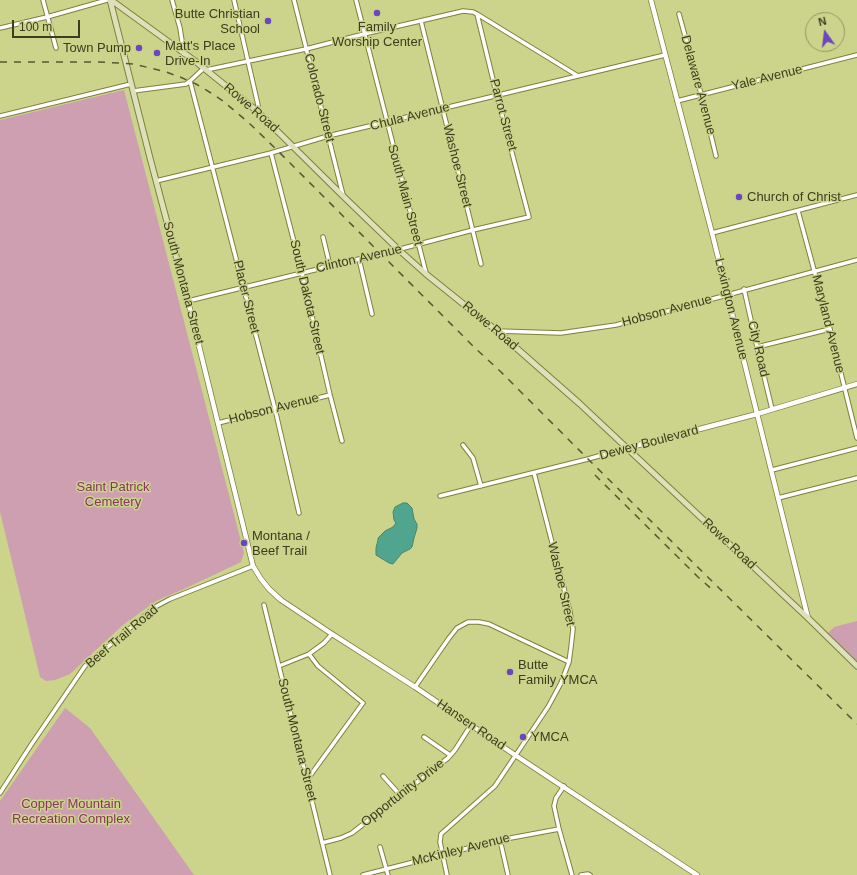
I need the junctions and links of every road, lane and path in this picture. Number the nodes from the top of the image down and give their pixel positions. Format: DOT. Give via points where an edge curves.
graph roads {
  1 [pos="43,0"];
  2 [pos="109,0"];
  3 [pos="172,0"];
  4 [pos="234,0"];
  5 [pos="294,0"];
  6 [pos="356,0"];
  7 [pos="651,0"];
  8 [pos="477,14"];
  9 [pos="679,14"];
  10 [pos="47,17"];
  11 [pos="421,21"];
  12 [pos="0,28"];
  13 [pos="364,34"];
  14 [pos="56,48"];
  15 [pos="306,49"];
  16 [pos="184,54"];
  17 [pos="665,54"];
  18 [pos="857,55"];
  19 [pos="249,61"];
  20 [pos="204,70"];
  21 [pos="578,76"];
  22 [pos="190,81"];
  23 [pos="131,84"];
  24 [pos="133,91"];
  25 [pos="701,94"];
  26 [pos="497,96"];
  27 [pos="677,101"];
  28 [pos="442,109"];
  29 [pos="257,110"];
  30 [pos="0,116"];
  31 [pos="386,122"];
  32 [pos="328,136"];
  33 [pos="294,146"];
  34 [pos="271,153"];
  35 [pos="716,156"];
  36 [pos="213,167"];
  37 [pos="156,181"];
  38 [pos="857,195"];
  39 [pos="343,196"];
  40 [pos="798,211"];
  41 [pos="529,216"];
  42 [pos="473,230"];
  43 [pos="712,232"];
  44 [pos="323,237"];
  45 [pos="418,244"];
  46 [pos="399,250"];
  47 [pos="359,258"];
  48 [pos="857,260"];
  49 [pos="481,264"];
  50 [pos="330,266"];
  51 [pos="814,271"];
  52 [pos="302,273"];
  53 [pos="426,274"];
  54 [pos="243,287"];
  55 [pos="744,289"];
  56 [pos="727,294"];
  57 [pos="188,301"];
  58 [pos="372,314"];
  59 [pos="830,329"];
  60 [pos="497,331"];
  61 [pos="757,347"];
  62 [pos="857,384"];
  63 [pos="844,387"];
  64 [pos="330,395"];
  65 [pos="274,409"];
  66 [pos="772,409"];
  67 [pos="757,414"];
  68 [pos="218,423"];
  69 [pos="857,438"];
  70 [pos="342,442"];
  71 [pos="463,445"];
  72 [pos="627,448"];
  73 [pos="857,448"];
  74 [pos="772,470"];
  75 [pos="534,473"];
  76 [pos="857,478"];
  77 [pos="481,486"];
  78 [pos="440,496"];
  79 [pos="778,498"];
  80 [pos="299,513"];
  81 [pos="253,566"];
  82 [pos="264,605"];
  83 [pos="808,618"];
  84 [pos="332,634"];
  85 [pos="309,654"];
  86 [pos="569,662"];
  87 [pos="279,666"];
  88 [pos="857,666"];
  89 [pos="415,688"];
  90 [pos="471,725"];
  91 [pos="424,737"];
  92 [pos="450,755"];
  93 [pos="515,755"];
  94 [pos="383,776"];
  95 [pos="307,780"];
  96 [pos="564,786"];
  97 [pos="0,793"];
  98 [pos="400,796"];
  99 [pos="559,829"];
  100 [pos="500,840"];
  101 [pos="322,843"];
  102 [pos="380,846"];
  103 [pos="442,854"];
  104 [pos="387,869"];
  105 [pos="330,875"];
  106 [pos="363,875"];
  107 [pos="388,875"];
  108 [pos="447,875"];
  109 [pos="508,875"];
  110 [pos="572,875"];
  111 [pos="581,875"];
  112 [pos="590,875"];
  113 [pos="697,875"];
  1 -- 10 [label="street"];
  2 -- 10 [label="street"];
  2 -- 16 [label="main road, Rowe Road"];
  2 -- 23 [label="main road, South Montana Street"];
  3 -- 16 [label="street"];
  4 -- 19 [label="street"];
  5 -- 15 [label="street, Colorado Street"];
  6 -- 13 [label="street, South Main Street"];
  7 -- 17 [label="street, Lexington Avenue"];
  8 -- 11 [label="street" via="463,11"];
  8 -- 21 [label="street"];
  8 -- 26 [label="street, Parrot Street"];
  9 -- 25 [label="street, Delaware Avenue"];
  10 -- 12 [label="street"];
  10 -- 14 [label="street"];
  11 -- 13 [label="street"];
  11 -- 28 [label="street, Washoe Street"];
  13 -- 15 [label="street"];
  13 -- 31 [label="street, South Main Street"];
  15 -- 19 [label="street"];
  15 -- 32 [label="street, Colorado Street"];
  16 -- 20 [label="main road, Rowe Road"];
  17 -- 21 [label="street, Chula Avenue"];
  17 -- 27 [label="street, Lexington Avenue"];
  18 -- 25 [label="street, Yale Avenue"];
  19 -- 20 [label="street"];
  19 -- 29 [label="street"];
  20 -- 22 [label="street"];
  20 -- 29 [label="main road, Rowe Road"];
  21 -- 26 [label="street, Chula Avenue"];
  22 -- 24 [label="street" via="186,84"];
  22 -- 36 [label="street, Placer Street"];
  23 -- 24 [label="main road, South Montana Street"];
  23 -- 30 [label="street"];
  24 -- 37 [label="main road, South Montana Street"];
  25 -- 27 [label="street, Yale Avenue"];
  25 -- 35 [label="street, Delaware Avenue"];
  26 -- 28 [label="street, Chula Avenue"];
  26 -- 41 [label="street, Parrot Street"];
  27 -- 43 [label="street, Lexington Avenue"];
  28 -- 31 [label="street, Chula Avenue"];
  28 -- 42 [label="street, Washoe Street"];
  29 -- 33 [label="main road, Rowe Road"];
  31 -- 32 [label="street, Chula Avenue"];
  31 -- 45 [label="street, South Main Street"];
  32 -- 33 [label="street, Chula Avenue"];
  32 -- 39 [label="street, Colorado Street"];
  33 -- 34 [label="street, Chula Avenue"];
  33 -- 39 [label="main road, Rowe Road"];
  34 -- 36 [label="street, Chula Avenue"];
  34 -- 52 [label="street, South Dakota Street"];
  36 -- 37 [label="street, Chula Avenue"];
  36 -- 54 [label="street, Placer Street"];
  37 -- 57 [label="main road, South Montana Street"];
  38 -- 40 [label="street"];
  39 -- 46 [label="main road, Rowe Road"];
  40 -- 43 [label="street"];
  40 -- 51 [label="street, Maryland Avenue"];
  41 -- 42 [label="street, Clinton Avenue"];
  42 -- 45 [label="street, Clinton Avenue"];
  42 -- 49 [label="street, Washoe Street"];
  43 -- 56 [label="street, Lexington Avenue"];
  44 -- 50 [label="street"];
  45 -- 46 [label="street, Clinton Avenue"];
  45 -- 53 [label="street, South Main Street"];
  46 -- 47 [label="street, Clinton Avenue"];
  46 -- 53 [label="main road, Rowe Road"];
  47 -- 50 [label="street, Clinton Avenue"];
  47 -- 58 [label="street"];
  48 -- 51 [label="street, Hobson Avenue"];
  50 -- 52 [label="street, Clinton Avenue"];
  51 -- 55 [label="street, Hobson Avenue"];
  51 -- 59 [label="street, Maryland Avenue"];
  52 -- 54 [label="street, Clinton Avenue"];
  52 -- 64 [label="street, South Dakota Street"];
  53 -- 60 [label="main road, Rowe Road"];
  54 -- 57 [label="street, Clinton Avenue"];
  54 -- 65 [label="street, Placer Street"];
  55 -- 56 [label="street, Hobson Avenue"];
  55 -- 61 [label="street, City Road"];
  56 -- 60 [label="street, Hobson Avenue" via="609,326 560,333"];
  56 -- 67 [label="street, Lexington Avenue"];
  57 -- 68 [label="street, South Montana Street"];
  59 -- 61 [label="street"];
  59 -- 63 [label="street, Maryland Avenue"];
  60 -- 72 [label="main road, Rowe Road"];
  61 -- 66 [label="street, City Road"];
  62 -- 63 [label="street, Dewey Boulevard"];
  63 -- 66 [label="street, Dewey Boulevard"];
  63 -- 69 [label="street, Maryland Avenue"];
  64 -- 65 [label="street, Hobson Avenue"];
  64 -- 70 [label="street, South Dakota Street"];
  65 -- 68 [label="street, Hobson Avenue"];
  65 -- 80 [label="street, Placer Street"];
  66 -- 67 [label="street, Dewey Boulevard"];
  67 -- 72 [label="street, Dewey Boulevard"];
  67 -- 74 [label="street, Lexington Avenue"];
  68 -- 81 [label="street, South Montana Street"];
  71 -- 77 [label="street" via="472,458"];
  72 -- 75 [label="street, Dewey Boulevard"];
  72 -- 83 [label="main road, Rowe Road"];
  73 -- 74 [label="street"];
  74 -- 79 [label="street, Lexington Avenue"];
  75 -- 77 [label="street, Dewey Boulevard"];
  75 -- 86 [label="street, Washoe Street" via="570,612 572,630"];
  76 -- 79 [label="street"];
  77 -- 78 [label="street, Dewey Boulevard"];
  79 -- 83 [label="street, Lexington Avenue"];
  81 -- 84 [label="street, Hansen Road" via="261,580 281,600"];
  81 -- 97 [label="street, Beef Trail Road" via="154,607 85,666"];
  82 -- 87 [label="street, South Montana Street"];
  83 -- 88 [label="main road, Rowe Road"];
  84 -- 85 [label="street"];
  84 -- 89 [label="street, Hansen Road"];
  85 -- 87 [label="street"];
  85 -- 95 [label="street" via="318,666 363,703"];
  86 -- 89 [label="street" via="489,624 468,622 457,628"];
  86 -- 93 [label="street, Washoe Street" via="548,707"];
  87 -- 95 [label="street, South Montana Street"];
  89 -- 90 [label="street, Hansen Road"];
  90 -- 92 [label="street, Opportunity Drive"];
  90 -- 93 [label="street, Hansen Road"];
  91 -- 92 [label="street"];
  92 -- 98 [label="street, Opportunity Drive"];
  93 -- 96 [label="street, Hansen Road"];
  93 -- 103 [label="street" via="495,786 441,834"];
  94 -- 98 [label="street"];
  95 -- 101 [label="street, South Montana Street"];
  96 -- 99 [label="street" via="554,806"];
  96 -- 113 [label="street, Hansen Road"];
  98 -- 101 [label="street, Opportunity Drive" via="352,833"];
  99 -- 100 [label="street, McKinley Avenue"];
  99 -- 110 [label="street"];
  100 -- 103 [label="street, McKinley Avenue"];
  100 -- 109 [label="street"];
  101 -- 105 [label="street, South Montana Street"];
  102 -- 104 [label="street"];
  103 -- 104 [label="street, McKinley Avenue"];
  103 -- 108 [label="street"];
  104 -- 106 [label="street, McKinley Avenue"];
  104 -- 107 [label="street"];
  111 -- 112 [label="street"];
}
